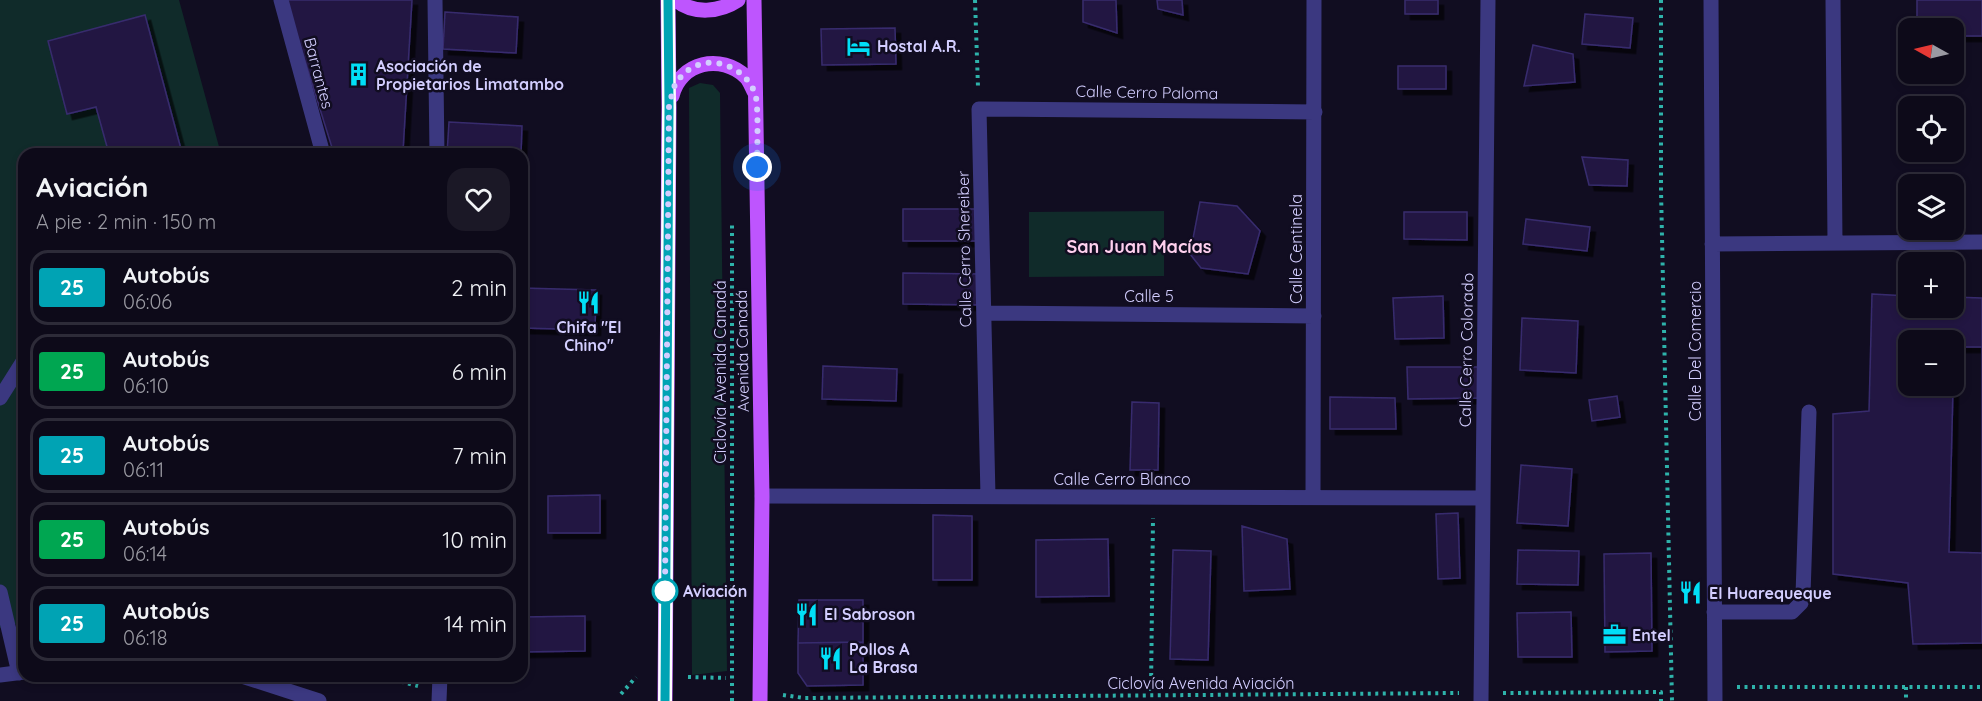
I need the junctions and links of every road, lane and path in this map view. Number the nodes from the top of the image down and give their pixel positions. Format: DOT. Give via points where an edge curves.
graph roads {
  1 [pos="281,0"];
  2 [pos="435,0"];
  3 [pos="668,0"];
  4 [pos="676,0"];
  5 [pos="738,0"];
  6 [pos="754,0"];
  7 [pos="975,0"];
  8 [pos="1314,0"];
  9 [pos="1488,0"];
  10 [pos="1661,0"];
  11 [pos="1711,0"];
  12 [pos="1833,0"];
  13 [pos="756,96"];
  14 [pos="669,107"];
  15 [pos="979,109"];
  16 [pos="1315,112"];
  17 [pos="321,148"];
  18 [pos="436,148"];
  19 [pos="732,222"];
  20 [pos="1982,242"];
  21 [pos="1834,243"];
  22 [pos="1712,244"];
  23 [pos="984,313"];
  24 [pos="1314,316"];
  25 [pos="18,370"];
  26 [pos="0,398"];
  27 [pos="1809,412"];
  28 [pos="762,496"];
  29 [pos="988,496"];
  30 [pos="1153,497"];
  31 [pos="1313,497"];
  32 [pos="1483,498"];
  33 [pos="0,592"];
  34 [pos="1714,612"];
  35 [pos="18,657"];
  36 [pos="18,673"];
  37 [pos="0,675"];
  38 [pos="636,677"];
  39 [pos="686,677"];
  40 [pos="729,678"];
  41 [pos="260,682"];
  42 [pos="407,682"];
  43 [pos="1906,687"];
  44 [pos="1982,687"];
  45 [pos="439,689"];
  46 [pos="731,691"];
  47 [pos="1151,691"];
  48 [pos="621,694"];
  49 [pos="1715,694"];
  50 [pos="760,697"];
  51 [pos="1481,697"];
  52 [pos="319,701"];
  53 [pos="665,701"];
  54 [pos="732,701"];
  55 [pos="1661,701"];
  56 [pos="1672,701"];
  57 [pos="1906,701"];
  1 -- 17 [label="street, Barrantes"];
  2 -- 18 [label="street"];
  3 -- 14 [label="main road"];
  4 -- 5 [label="main road" via="697,10 714,10"];
  6 -- 13 [label="main road, Avenida Canadá"];
  7 -- 15 [label="path"];
  8 -- 16 [label="street, Calle Centinela"];
  9 -- 32 [label="street, Calle Cerro Colorado"];
  10 -- 56 [label="path"];
  11 -- 22 [label="street, Calle Del Comercio"];
  12 -- 21 [label="street"];
  13 -- 14 [label="main road" via="748,78 732,66 710,62 690,69 675,85"];
  13 -- 28 [label="main road, Avenida Canadá"];
  14 -- 53 [label="main road"];
  15 -- 16 [label="street, Calle Cerro Paloma"];
  15 -- 23 [label="street, Calle Cerro Shereiber"];
  16 -- 24 [label="street, Calle Centinela"];
  19 -- 40 [label="path, Ciclovía Avenida Canadá"];
  20 -- 21 [label="street"];
  21 -- 22 [label="street"];
  22 -- 34 [label="street, Calle Del Comercio"];
  23 -- 24 [label="street, Calle 5"];
  23 -- 29 [label="street, Calle Cerro Shereiber"];
  24 -- 31 [label="street, Calle Centinela"];
  25 -- 26 [label="street"];
  27 -- 34 [label="street" via="1801,603 1792,612"];
  28 -- 29 [label="street, Calle Cerro Blanco"];
  28 -- 50 [label="main road, Avenida Canadá"];
  29 -- 30 [label="street, Calle Cerro Blanco"];
  30 -- 31 [label="street, Calle Cerro Blanco"];
  30 -- 47 [label="path"];
  31 -- 32 [label="street, Calle Cerro Blanco"];
  32 -- 51 [label="street, Calle Cerro Colorado"];
  33 -- 35 [label="street"];
  34 -- 49 [label="street, Calle Del Comercio"];
  36 -- 37 [label="street"];
  38 -- 48 [label="path"];
  39 -- 40 [label="path"];
  40 -- 46 [label="path, Ciclovía Avenida Canadá"];
  41 -- 52 [label="street"];
  42 -- 45 [label="path"];
  43 -- 44 [label="path"];
  43 -- 49 [label="path"];
  43 -- 57 [label="path"];
  46 -- 50 [label="path, Ciclovía Avenida Aviación"];
  46 -- 54 [label="path, Ciclovía Avenida Canadá"];
  50 -- 51 [label="path, Ciclovía Avenida Aviación"];
  51 -- 55 [label="path, Ciclovía Avenida Aviación" via="1662,692"];
}
